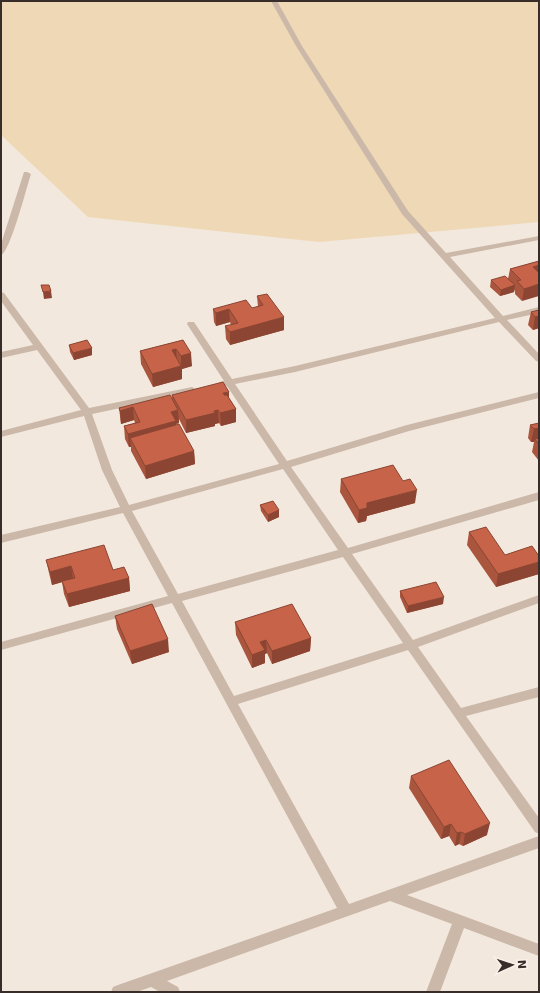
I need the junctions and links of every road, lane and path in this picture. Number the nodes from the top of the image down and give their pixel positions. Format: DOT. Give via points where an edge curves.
graph roads {
  1 [pos="274,1"];
  2 [pos="27,174"];
  3 [pos="539,238"];
  4 [pos="1,254"];
  5 [pos="445,256"];
  6 [pos="1,295"];
  7 [pos="539,310"];
  8 [pos="500,319"];
  9 [pos="192,324"];
  10 [pos="40,347"];
  11 [pos="1,355"];
  12 [pos="539,359"];
  13 [pos="229,382"];
  14 [pos="214,386"];
  15 [pos="200,389"];
  16 [pos="539,394"];
  17 [pos="87,412"];
  18 [pos="1,434"];
  19 [pos="286,465"];
  20 [pos="539,496"];
  21 [pos="126,509"];
  22 [pos="1,539"];
  23 [pos="346,552"];
  24 [pos="176,597"];
  25 [pos="539,599"];
  26 [pos="411,645"];
  27 [pos="1,646"];
  28 [pos="539,692"];
  29 [pos="232,701"];
  30 [pos="458,713"];
  31 [pos="539,828"];
  32 [pos="539,842"];
  33 [pos="390,894"];
  34 [pos="345,910"];
  35 [pos="460,921"];
  36 [pos="539,950"];
  37 [pos="152,980"];
  38 [pos="118,992"];
  39 [pos="173,992"];
  40 [pos="433,992"];
  1 -- 5 [label="street" via="299,46 405,212"];
  2 -- 4 [label="street"];
  3 -- 5 [label="street"];
  5 -- 8 [label="street"];
  6 -- 10 [label="street"];
  7 -- 8 [label="street"];
  8 -- 12 [label="street"];
  8 -- 13 [label="street" via="295,369"];
  9 -- 13 [label="street"];
  10 -- 11 [label="street"];
  10 -- 17 [label="street"];
  13 -- 14 [label="street"];
  13 -- 19 [label="street"];
  15 -- 17 [label="street"];
  16 -- 19 [label="street" via="407,428"];
  17 -- 18 [label="street"];
  17 -- 21 [label="street" via="107,470"];
  19 -- 21 [label="street"];
  19 -- 23 [label="street"];
  20 -- 23 [label="street"];
  21 -- 22 [label="street"];
  21 -- 24 [label="street"];
  23 -- 24 [label="street"];
  23 -- 26 [label="street"];
  24 -- 27 [label="street"];
  24 -- 29 [label="street"];
  25 -- 26 [label="street"];
  26 -- 29 [label="street"];
  26 -- 30 [label="street"];
  28 -- 30 [label="street"];
  29 -- 34 [label="street"];
  30 -- 31 [label="street"];
  32 -- 33 [label="street"];
  33 -- 34 [label="street"];
  33 -- 35 [label="street"];
  34 -- 37 [label="street"];
  35 -- 36 [label="street"];
  35 -- 40 [label="street"];
  37 -- 38 [label="street"];
  37 -- 39 [label="street"];
}
